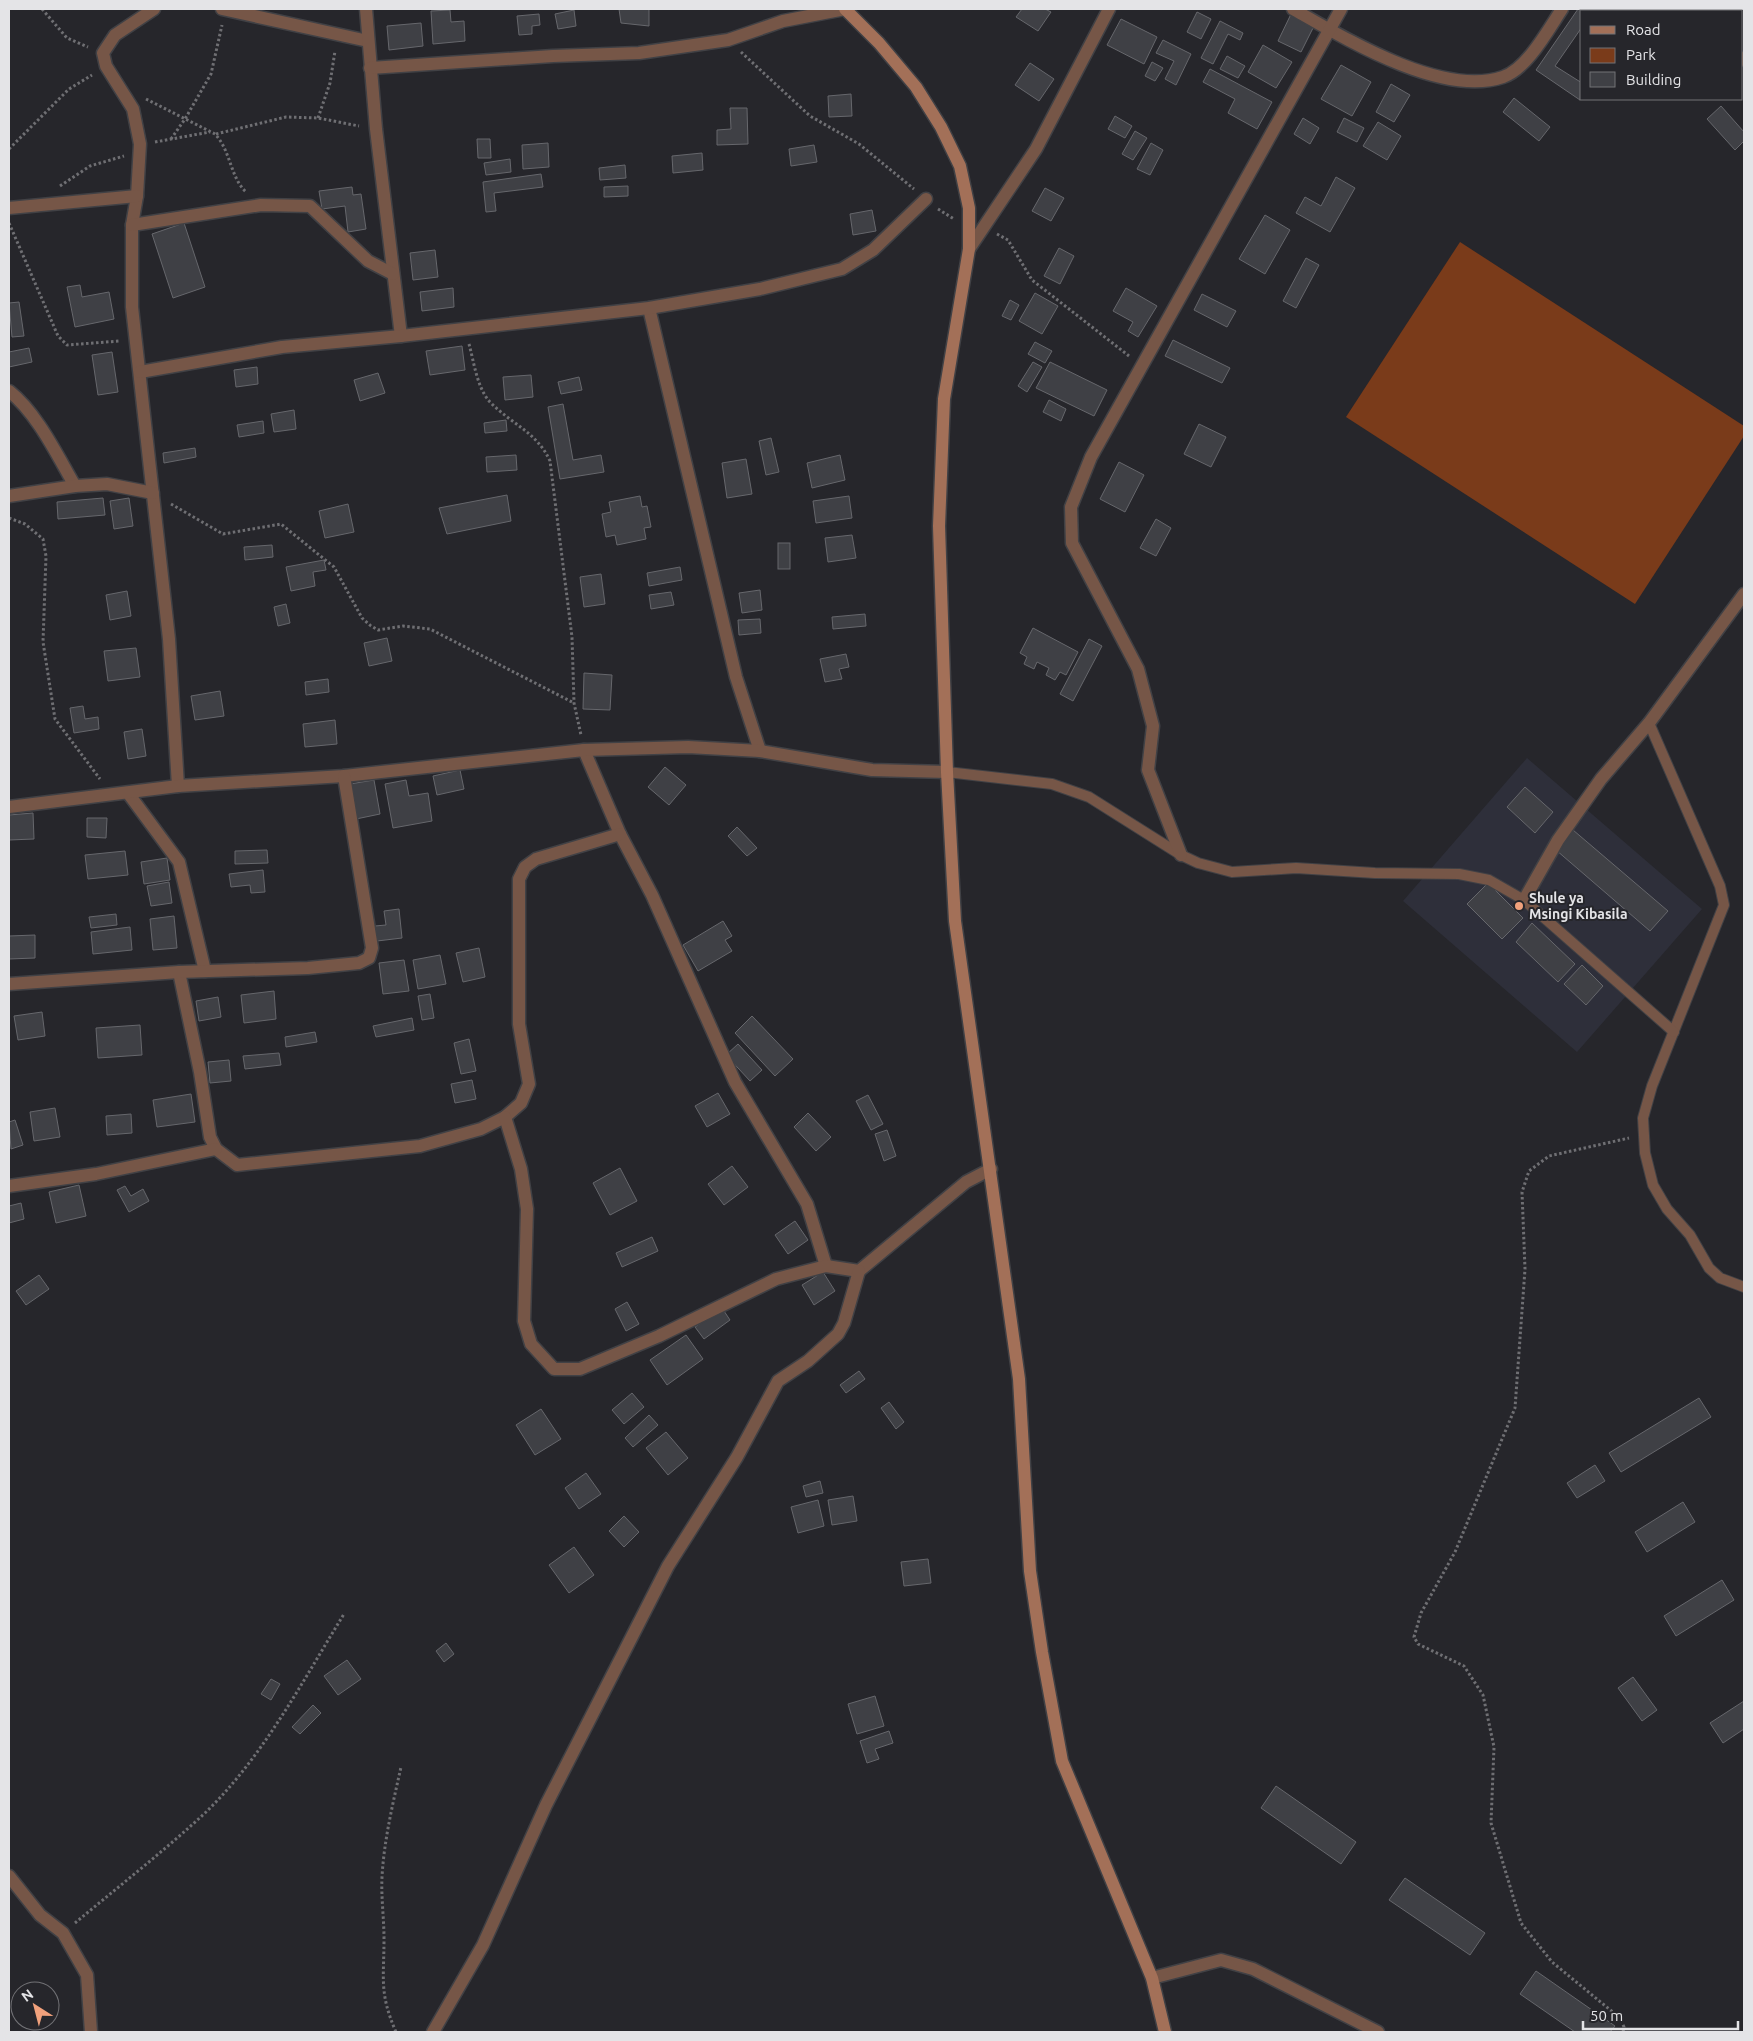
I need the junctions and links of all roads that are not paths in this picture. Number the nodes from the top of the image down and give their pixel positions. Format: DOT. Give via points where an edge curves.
graph roads {
  1 [pos="154,9"];
  2 [pos="224,9"];
  3 [pos="366,9"];
  4 [pos="845,9"];
  5 [pos="1109,9"];
  6 [pos="1293,9"];
  7 [pos="1341,9"];
  8 [pos="1562,9"];
  9 [pos="1330,30"];
  10 [pos="368,41"];
  11 [pos="370,68"];
  12 [pos="137,196"];
  13 [pos="926,199"];
  14 [pos="9,208"];
  15 [pos="132,225"];
  16 [pos="969,249"];
  17 [pos="393,274"];
  18 [pos="649,308"];
  19 [pos="401,336"];
  20 [pos="140,372"];
  21 [pos="9,391"];
  22 [pos="74,486"];
  23 [pos="154,494"];
  24 [pos="9,496"];
  25 [pos="1744,594"];
  26 [pos="1649,724"];
  27 [pos="584,750"];
  28 [pos="760,751"];
  29 [pos="947,772"];
  30 [pos="344,776"];
  31 [pos="178,786"];
  32 [pos="128,793"];
  33 [pos="9,807"];
  34 [pos="620,834"];
  35 [pos="1181,855"];
  36 [pos="1524,900"];
  37 [pos="206,971"];
  38 [pos="179,972"];
  39 [pos="9,984"];
  40 [pos="1674,1032"];
  41 [pos="504,1117"];
  42 [pos="216,1149"];
  43 [pos="991,1169"];
  44 [pos="9,1186"];
  45 [pos="826,1266"];
  46 [pos="859,1271"];
  47 [pos="1744,1287"];
  48 [pos="9,1876"];
  49 [pos="1152,1978"];
  50 [pos="91,2032"];
  51 [pos="433,2032"];
  52 [pos="1165,2032"];
  53 [pos="1378,2032"];
  1 -- 12 [label="street" via="114,35 103,53 106,66 133,109 140,148"];
  2 -- 10 [label="street"];
  3 -- 10 [label="street"];
  4 -- 11 [label="street" via="783,21 728,40 639,53"];
  4 -- 16 [label="main road" via="916,87 941,127 960,166 969,208"];
  5 -- 16 [label="street" via="1036,149"];
  6 -- 9 [label="street"];
  7 -- 9 [label="street"];
  8 -- 9 [label="street" via="1526,61 1503,77 1472,81 1423,73"];
  9 -- 35 [label="street" via="1091,457 1071,507 1072,543 1138,669 1153,726 1148,770"];
  10 -- 11 [label="street"];
  11 -- 17 [label="street"];
  12 -- 14 [label="street"];
  12 -- 15 [label="street"];
  13 -- 18 [label="street" via="873,250 842,268 760,288"];
  15 -- 17 [label="street" via="261,205 310,206 368,260"];
  15 -- 20 [label="street" via="132,307"];
  16 -- 29 [label="main road" via="944,399 939,526"];
  17 -- 19 [label="street"];
  18 -- 19 [label="street"];
  18 -- 28 [label="street" via="736,677"];
  19 -- 20 [label="street" via="282,347"];
  20 -- 23 [label="street"];
  21 -- 22 [label="street" via="49,440"];
  22 -- 23 [label="street" via="107,484"];
  22 -- 24 [label="street"];
  23 -- 31 [label="street" via="169,638"];
  25 -- 26 [label="street"];
  26 -- 36 [label="street" via="1601,779 1558,840"];
  26 -- 40 [label="lane" via="1720,886 1724,905"];
  27 -- 28 [label="street" via="688,747"];
  27 -- 30 [label="street"];
  27 -- 34 [label="street"];
  28 -- 29 [label="street" via="872,770"];
  29 -- 35 [label="lane" via="1052,784 1089,797"];
  29 -- 43 [label="main road" via="955,921"];
  30 -- 31 [label="street"];
  30 -- 37 [label="street" via="372,948 370,958 359,963 308,968"];
  31 -- 32 [label="street"];
  32 -- 33 [label="street"];
  32 -- 37 [label="street" via="179,862"];
  34 -- 41 [label="street" via="536,859 525,867 519,879 519,1024 529,1084 522,1103"];
  34 -- 45 [label="street" via="652,894 735,1082 807,1204"];
  35 -- 36 [label="lane" via="1232,872 1296,868 1459,874 1489,880"];
  36 -- 40 [label="lane"];
  37 -- 38 [label="street"];
  38 -- 39 [label="street"];
  38 -- 42 [label="street" via="210,1137"];
  40 -- 47 [label="lane" via="1643,1118 1645,1154 1653,1185 1667,1209 1690,1235 1709,1268 1720,1278"];
  41 -- 42 [label="street" via="481,1129 420,1146 300,1160 237,1165"];
  41 -- 45 [label="street" via="521,1169 527,1209 524,1321 531,1344 554,1368 580,1369 659,1336 776,1279"];
  42 -- 44 [label="street" via="96,1174"];
  43 -- 46 [label="street" via="966,1182"];
  43 -- 49 [label="main road" via="1019,1379 1030,1570 1062,1762"];
  45 -- 46 [label="street"];
  46 -- 51 [label="street" via="838,1334 822,1350 778,1381 737,1457 668,1566 546,1805 483,1945"];
  48 -- 50 [label="street" via="40,1915 63,1933 87,1975"];
  49 -- 52 [label="main road"];
  49 -- 53 [label="street" via="1221,1960 1253,1969"];
}
